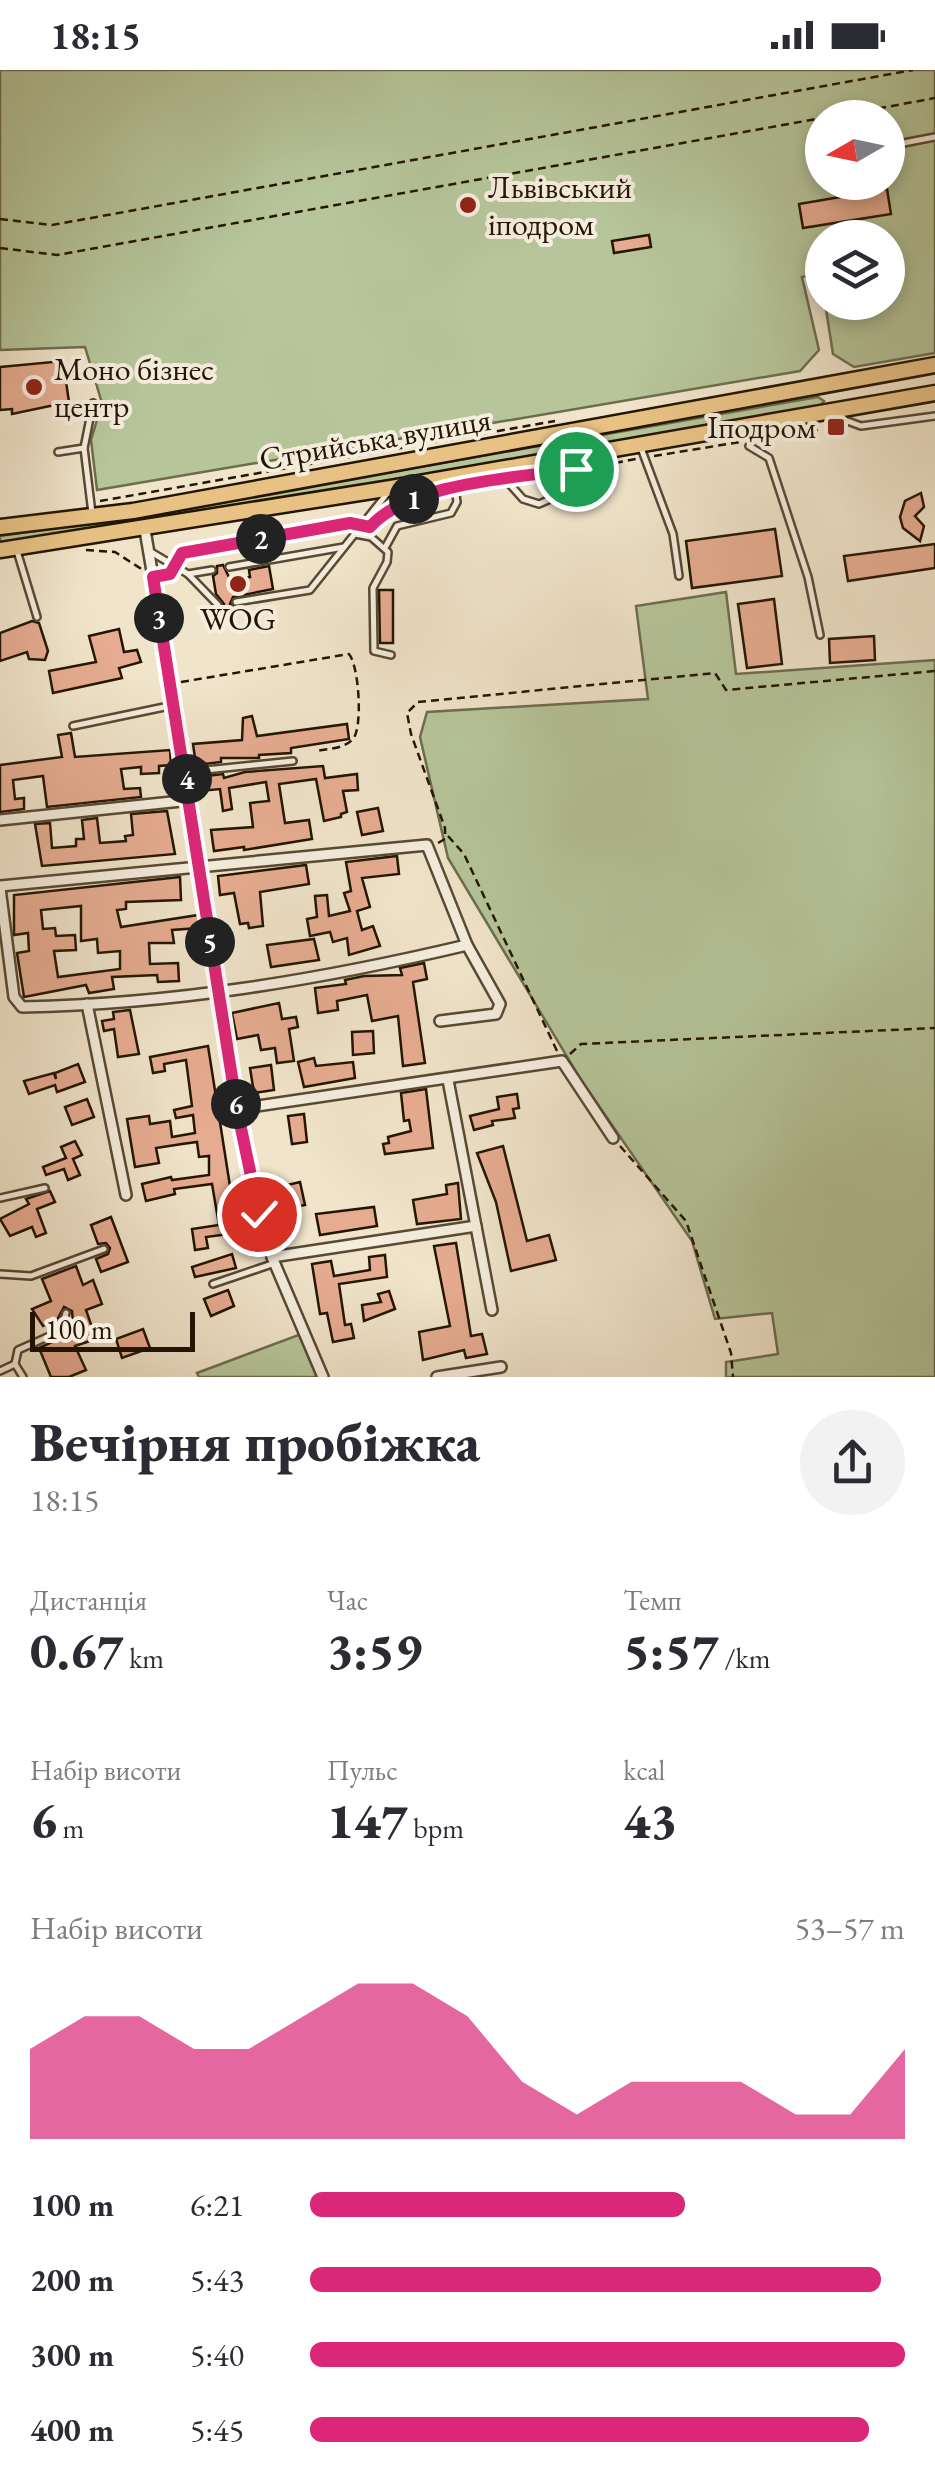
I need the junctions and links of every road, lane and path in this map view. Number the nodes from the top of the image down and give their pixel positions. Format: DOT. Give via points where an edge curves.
graph roads {
  1 [pos="913,70"];
  2 [pos="935,98"];
  3 [pos="905,103"];
  4 [pos="805,122"];
  5 [pos="935,138"];
  6 [pos="905,143"];
  7 [pos="0,219"];
  8 [pos="0,248"];
  9 [pos="935,365"];
  10 [pos="935,393"];
  11 [pos="93,403"];
  12 [pos="824,412"];
  13 [pos="935,416"];
  14 [pos="561,420"];
  15 [pos="818,430"];
  16 [pos="749,446"];
  17 [pos="84,448"];
  18 [pos="58,452"];
  19 [pos="642,452"];
  20 [pos="581,456"];
  21 [pos="610,463"];
  22 [pos="497,470"];
  23 [pos="454,478"];
  24 [pos="391,488"];
  25 [pos="434,494"];
  26 [pos="92,509"];
  27 [pos="361,524"];
  28 [pos="0,527"];
  29 [pos="144,530"];
  30 [pos="355,534"];
  31 [pos="344,547"];
  32 [pos="386,547"];
  33 [pos="16,548"];
  34 [pos="0,550"];
  35 [pos="80,550"];
  36 [pos="148,550"];
  37 [pos="175,567"];
  38 [pos="229,567"];
  39 [pos="212,570"];
  40 [pos="188,574"];
  41 [pos="679,576"];
  42 [pos="153,577"];
  43 [pos="236,602"];
  44 [pos="218,605"];
  45 [pos="37,617"];
  46 [pos="820,635"];
  47 [pos="391,656"];
  48 [pos="935,671"];
  49 [pos="169,683"];
  50 [pos="174,705"];
  51 [pos="73,726"];
  52 [pos="315,751"];
  53 [pos="293,760"];
  54 [pos="186,772"];
  55 [pos="191,800"];
  56 [pos="0,820"];
  57 [pos="446,834"];
  58 [pos="426,845"];
  59 [pos="200,867"];
  60 [pos="0,887"];
  61 [pos="467,945"];
  62 [pos="218,995"];
  63 [pos="86,1004"];
  64 [pos="440,1021"];
  65 [pos="935,1028"];
  66 [pos="562,1062"];
  67 [pos="448,1080"];
  68 [pos="237,1109"];
  69 [pos="613,1138"];
  70 [pos="44,1188"];
  71 [pos="126,1194"];
  72 [pos="0,1198"];
  73 [pos="476,1226"];
  74 [pos="104,1249"];
  75 [pos="274,1260"];
  76 [pos="0,1274"];
  77 [pos="213,1284"];
  78 [pos="492,1310"];
  79 [pos="66,1313"];
  80 [pos="15,1364"];
  81 [pos="501,1367"];
  82 [pos="0,1372"];
  83 [pos="22,1377"];
  84 [pos="323,1377"];
  85 [pos="437,1377"];
  86 [pos="733,1377"];
  1 -- 7 [label="path" via="52,226"];
  2 -- 3 [label="path"];
  4 -- 8 [label="path" via="56,254"];
  5 -- 6 [label="lane"];
  9 -- 26 [label="main road, Стрийська вулиця"];
  10 -- 12 [label="main road, Стрийська вулиця"];
  11 -- 17 [label="lane"];
  12 -- 13 [label="lane" via="862,426"];
  12 -- 19 [label="main road, Стрийська вулиця"];
  14 -- 26 [label="path"];
  15 -- 19 [label="path"];
  16 -- 46 [label="lane" via="769,458"];
  17 -- 18 [label="lane"];
  17 -- 26 [label="lane"];
  19 -- 20 [label="main road, Стрийська вулиця"];
  19 -- 21 [label="path"];
  19 -- 41 [label="lane" via="673,534"];
  20 -- 22 [label="main road, Стрийська вулиця"];
  20 -- 22 [label="lane" via="562,494 540,504 523,499"];
  22 -- 23 [label="main road, Стрийська вулиця"];
  23 -- 24 [label="main road, Стрийська вулиця"];
  23 -- 32 [label="lane" via="457,502 451,513 398,526"];
  24 -- 27 [label="lane"];
  24 -- 29 [label="main road, Стрийська вулиця"];
  25 -- 27 [label="path" via="392,508 370,527"];
  26 -- 28 [label="main road, Стрийська вулиця"];
  27 -- 30 [label="lane"];
  27 -- 37 [label="path" via="182,553"];
  29 -- 33 [label="main road, Стрийська вулиця"];
  29 -- 36 [label="street"];
  30 -- 31 [label="lane"];
  30 -- 32 [label="lane"];
  31 -- 38 [label="lane"];
  31 -- 43 [label="lane" via="310,590"];
  32 -- 47 [label="lane" via="387,562 373,588 374,651"];
  33 -- 34 [label="main road, Стрийська вулиця"];
  33 -- 45 [label="lane"];
  35 -- 42 [label="path" via="115,552"];
  36 -- 37 [label="lane"];
  36 -- 42 [label="street"];
  37 -- 40 [label="lane"];
  39 -- 40 [label="lane"];
  40 -- 44 [label="lane"];
  42 -- 49 [label="street"];
  48 -- 57 [label="path" via="726,690 715,674 418,702 407,710 408,726"];
  49 -- 50 [label="street"];
  49 -- 52 [label="path" via="349,654 358,674 357,730 342,747"];
  50 -- 51 [label="lane"];
  50 -- 54 [label="street"];
  53 -- 54 [label="lane"];
  54 -- 55 [label="street"];
  55 -- 56 [label="street"];
  55 -- 59 [label="street"];
  57 -- 58 [label="path"];
  57 -- 66 [label="path" via="464,854"];
  58 -- 59 [label="street"];
  58 -- 61 [label="street"];
  59 -- 60 [label="street"];
  59 -- 62 [label="street"];
  60 -- 63 [label="street" via="20,1007"];
  61 -- 62 [label="street"];
  61 -- 64 [label="street" via="500,1009"];
  62 -- 63 [label="street"];
  62 -- 68 [label="street"];
  63 -- 71 [label="street"];
  65 -- 66 [label="path" via="581,1044"];
  66 -- 67 [label="street"];
  66 -- 69 [label="street"];
  67 -- 68 [label="street"];
  67 -- 73 [label="street"];
  68 -- 75 [label="street"];
  69 -- 86 [label="path" via="686,1221 731,1353"];
  70 -- 72 [label="lane"];
  73 -- 75 [label="street"];
  73 -- 78 [label="street"];
  74 -- 76 [label="lane" via="31,1276"];
  75 -- 77 [label="lane"];
  75 -- 84 [label="street"];
  79 -- 80 [label="lane" via="61,1331 18,1350"];
  80 -- 82 [label="lane"];
  80 -- 83 [label="lane"];
  81 -- 85 [label="street"];
}
